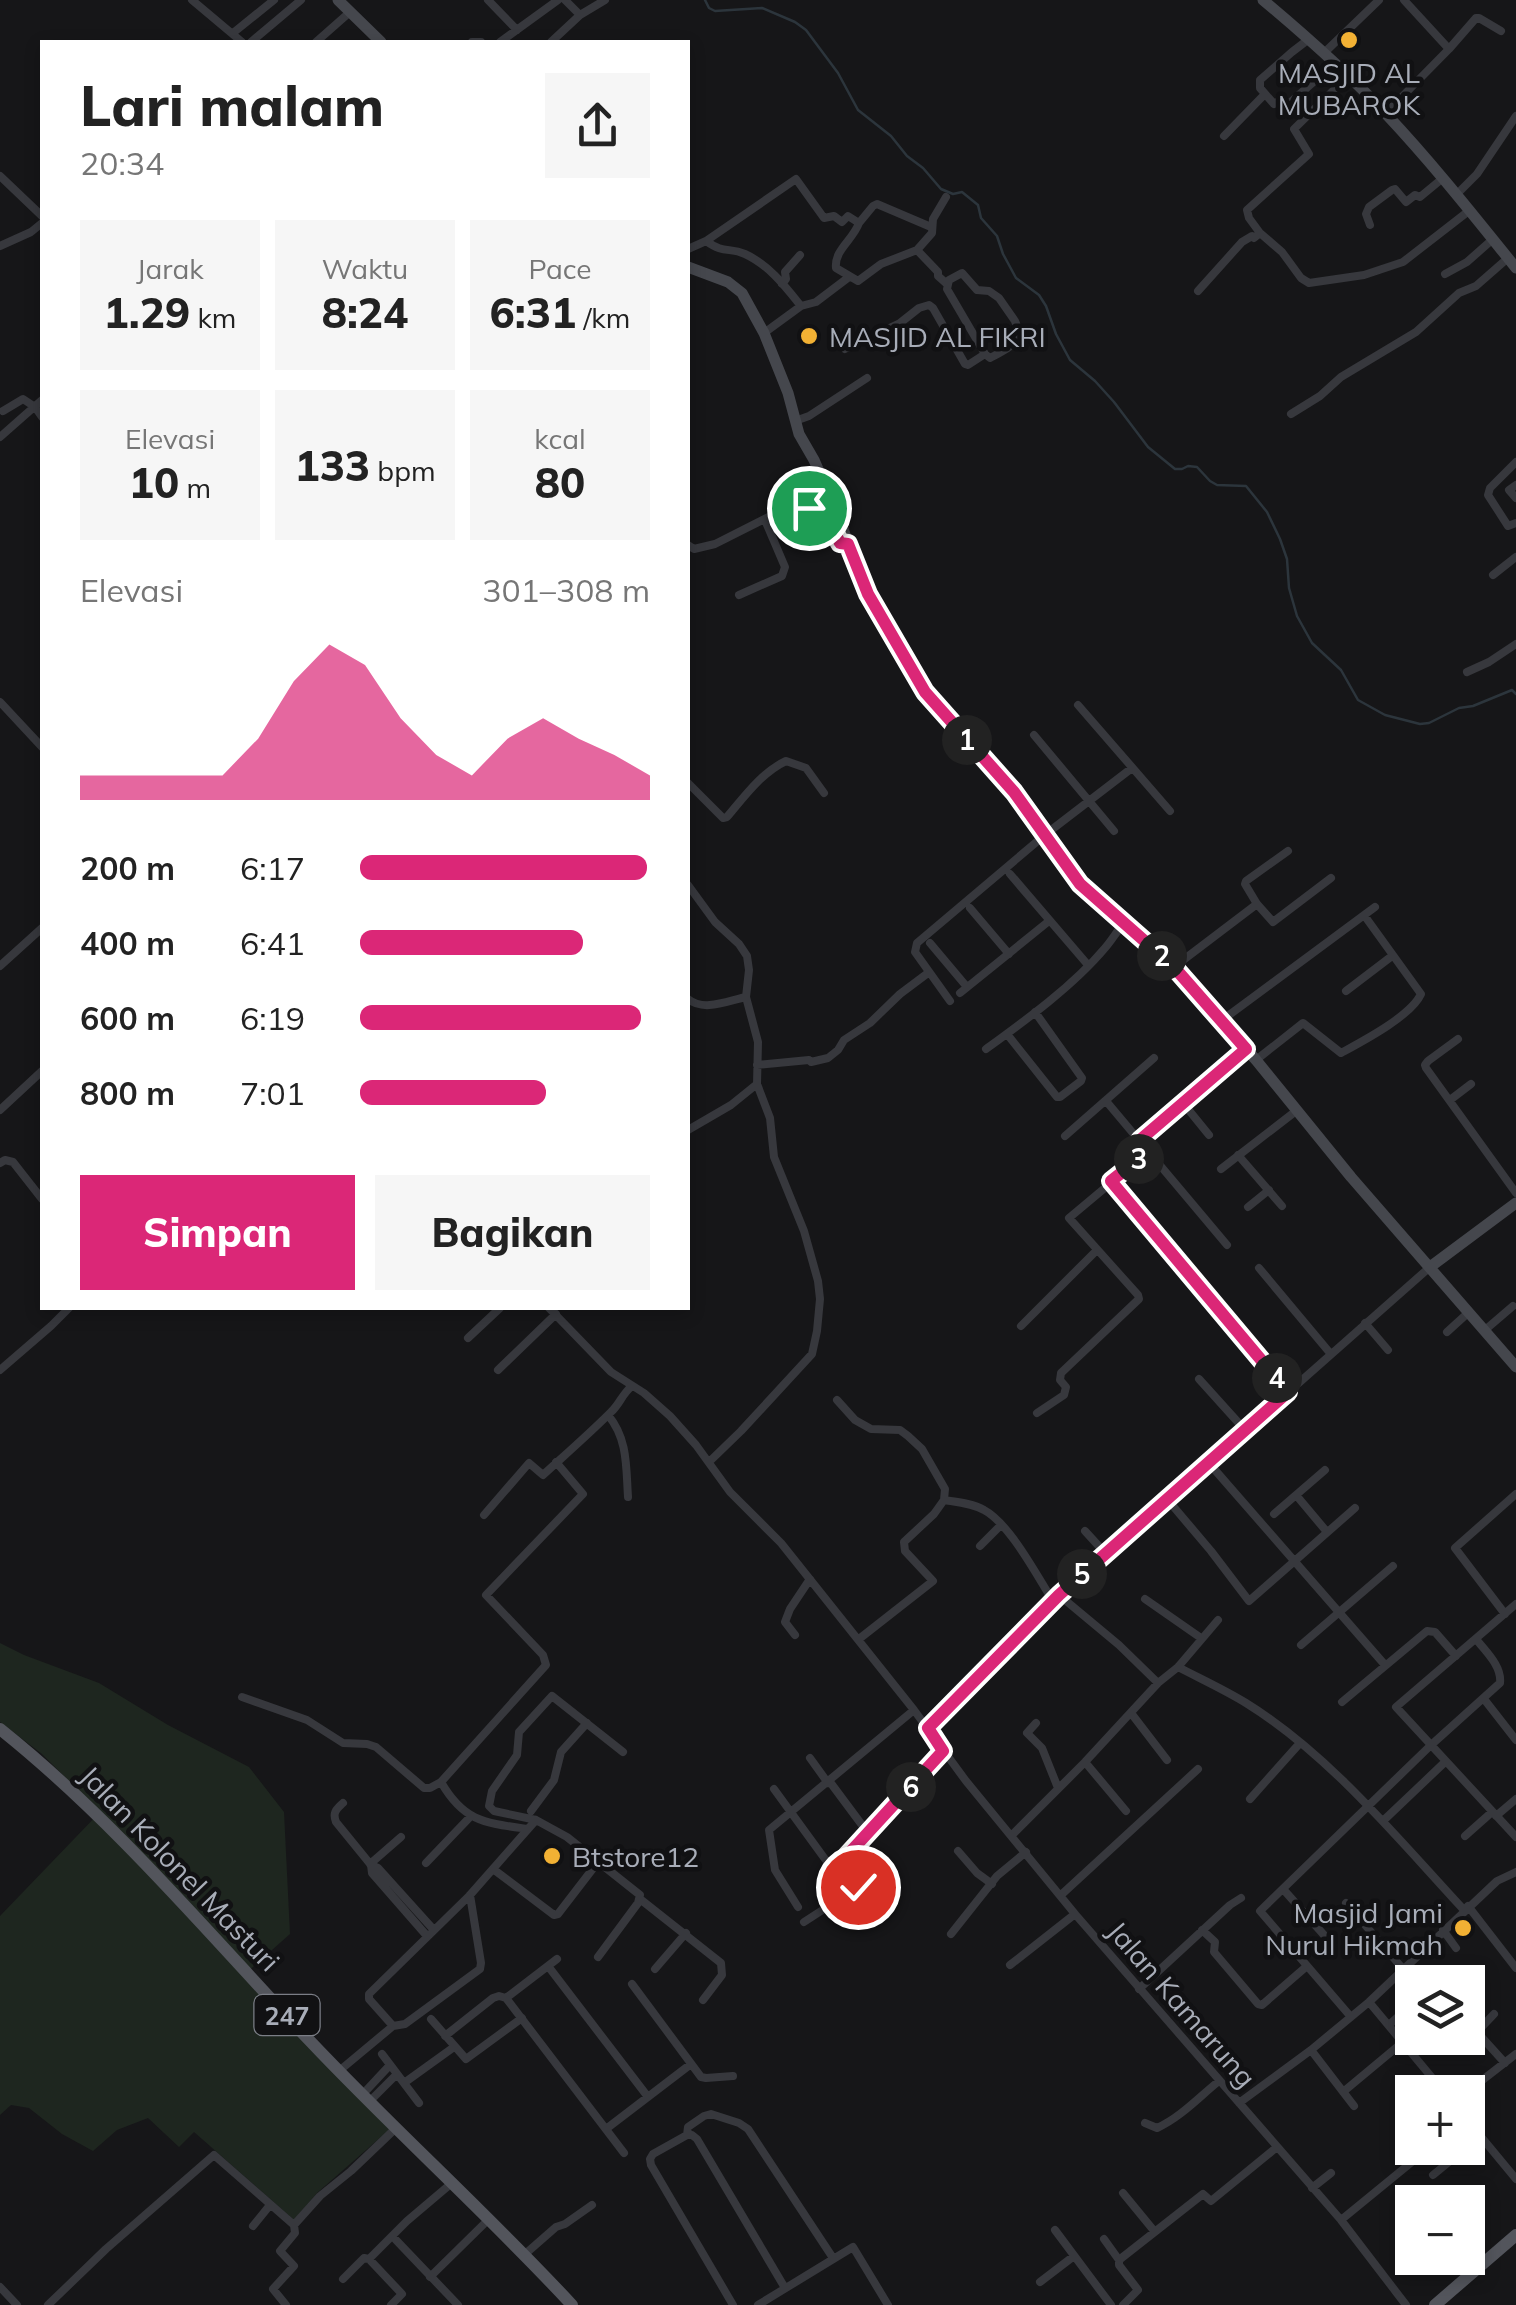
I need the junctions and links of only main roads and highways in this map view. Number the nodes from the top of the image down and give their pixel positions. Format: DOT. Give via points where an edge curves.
graph roads {
  1 [pos="0,1729"];
  2 [pos="1516,2235"];
  3 [pos="572,2305"];
  4 [pos="1435,2305"];
  1 -- 3 [label="main road, Jalan Kolonel Masturi / 247" via="195,1915"];
  2 -- 4 [label="main road"];
}
